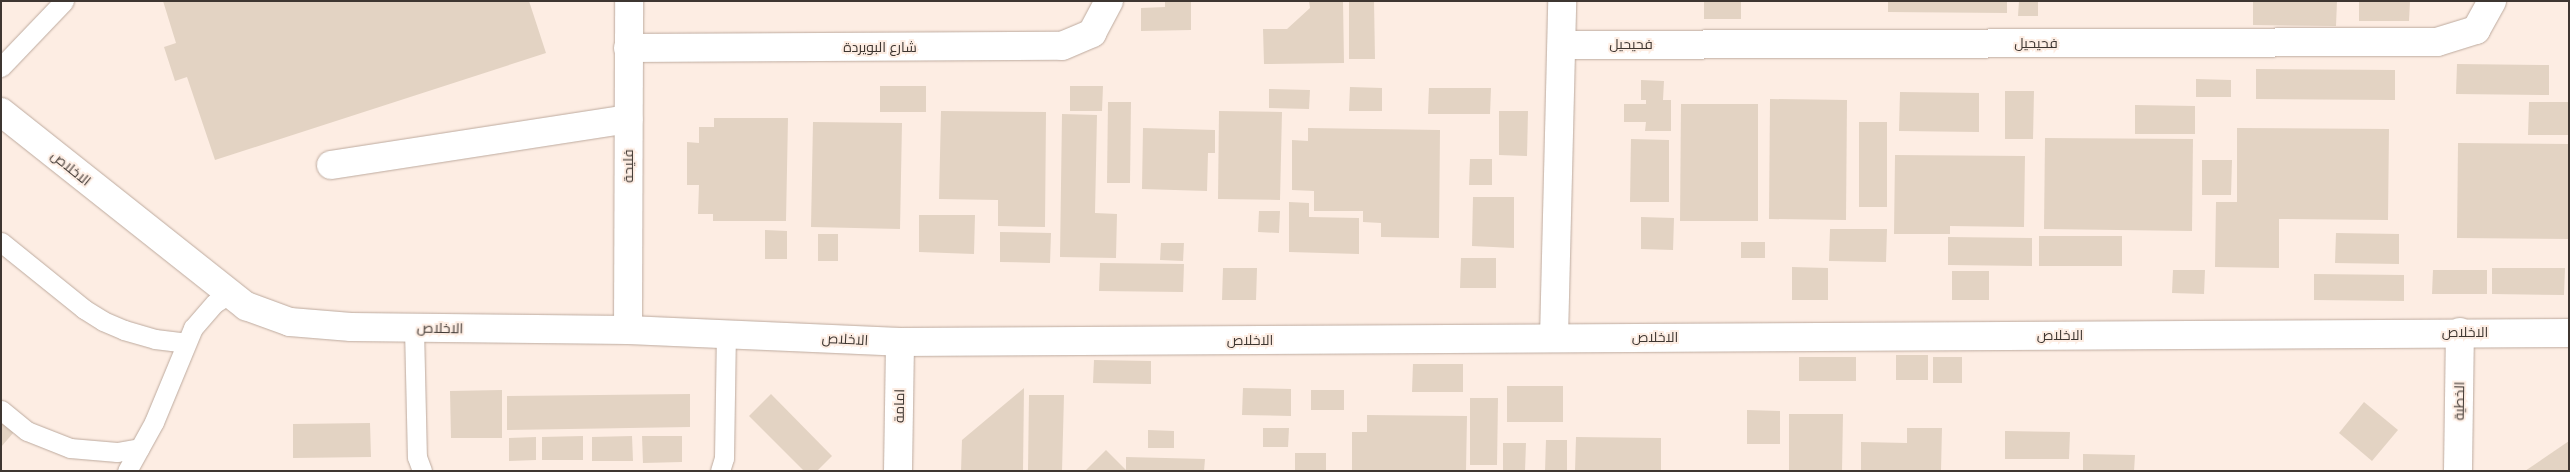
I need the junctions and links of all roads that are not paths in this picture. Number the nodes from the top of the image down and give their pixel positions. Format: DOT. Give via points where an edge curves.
graph roads {
  1 [pos="628,1"];
  2 [pos="1109,1"];
  3 [pos="1562,1"];
  4 [pos="2492,1"];
  5 [pos="62,2"];
  6 [pos="1562,45"];
  7 [pos="628,48"];
  8 [pos="1,67"];
  9 [pos="1,112"];
  10 [pos="628,119"];
  11 [pos="331,165"];
  12 [pos="1,242"];
  13 [pos="229,294"];
  14 [pos="414,328"];
  15 [pos="628,330"];
  16 [pos="2460,332"];
  17 [pos="2569,333"];
  18 [pos="726,334"];
  19 [pos="1554,338"];
  20 [pos="900,342"];
  21 [pos="186,343"];
  22 [pos="1,410"];
  23 [pos="140,448"];
  24 [pos="127,471"];
  25 [pos="422,471"];
  26 [pos="720,471"];
  27 [pos="898,471"];
  28 [pos="2458,471"];
  1 -- 7 [label="street, فليحة"];
  2 -- 7 [label="street, شارع البويردة" via="1092,33 1062,46"];
  3 -- 6 [label="street"];
  4 -- 6 [label="street, فحيحيل" via="2476,30 2436,42"];
  5 -- 8 [label="lane"];
  6 -- 19 [label="street"];
  7 -- 10 [label="street, فليحة"];
  9 -- 13 [label="street, الاخلاص"];
  10 -- 11 [label="street"];
  10 -- 15 [label="street, فليحة"];
  12 -- 21 [label="lane" via="103,321 154,339"];
  13 -- 14 [label="street, الاخلاص" via="246,306 290,322"];
  13 -- 21 [label="lane" via="203,314"];
  14 -- 15 [label="street, الاخلاص"];
  14 -- 25 [label="lane" via="417,457"];
  15 -- 18 [label="street, الاخلاص"];
  16 -- 17 [label="street, الاخلاص"];
  16 -- 19 [label="street, الاخلاص"];
  16 -- 28 [label="street, الخطية"];
  18 -- 20 [label="street, الاخلاص"];
  18 -- 26 [label="lane" via="724,458"];
  19 -- 20 [label="street, الاخلاص"];
  20 -- 27 [label="street, امامة"];
  21 -- 23 [label="lane"];
  22 -- 23 [label="lane" via="27,431 70,448 117,452"];
  23 -- 24 [label="lane"];
}
